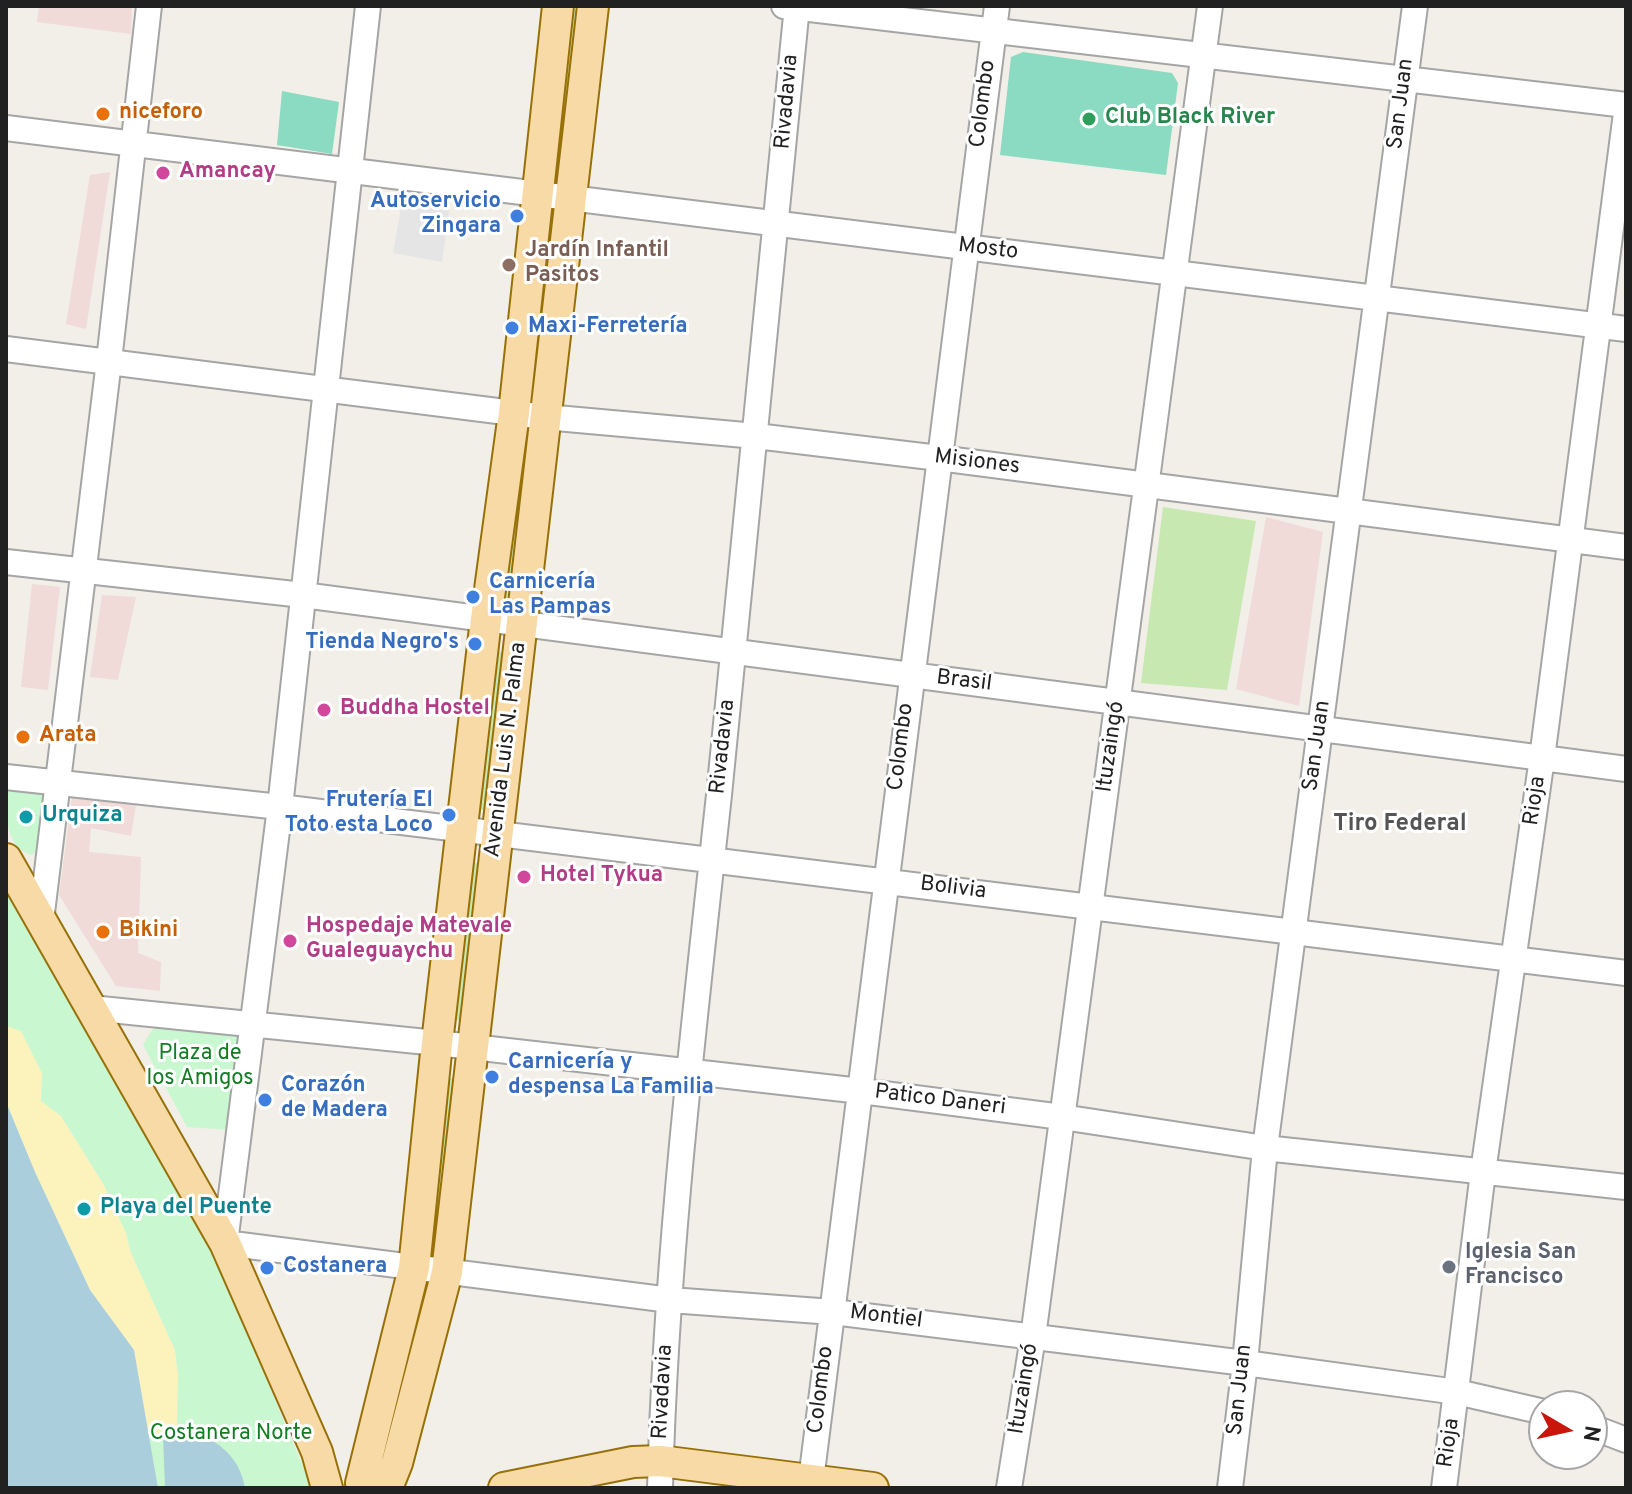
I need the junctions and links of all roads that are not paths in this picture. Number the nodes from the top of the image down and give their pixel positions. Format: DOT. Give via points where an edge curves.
graph roads {
  1 [pos="149,6"];
  2 [pos="368,6"];
  3 [pos="558,6"];
  4 [pos="593,6"];
  5 [pos="793,6"];
  6 [pos="997,6"];
  7 [pos="1210,6"];
  8 [pos="1415,6"];
  9 [pos="994,31"];
  10 [pos="1204,56"];
  11 [pos="1405,79"];
  12 [pos="1626,105"];
  13 [pos="1626,113"];
  14 [pos="6,128"];
  15 [pos="132,145"];
  16 [pos="349,172"];
  17 [pos="536,195"];
  18 [pos="571,199"];
  19 [pos="777,224"];
  20 [pos="966,248"];
  21 [pos="1175,273"];
  22 [pos="1377,298"];
  23 [pos="1598,325"];
  24 [pos="1626,329"];
  25 [pos="6,349"];
  26 [pos="109,361"];
  27 [pos="327,389"];
  28 [pos="514,413"];
  29 [pos="545,417"];
  30 [pos="756,436"];
  31 [pos="939,458"];
  32 [pos="1146,485"];
  33 [pos="1349,511"];
  34 [pos="1571,539"];
  35 [pos="1626,547"];
  36 [pos="6,562"];
  37 [pos="82,571"];
  38 [pos="303,595"];
  39 [pos="486,619"];
  40 [pos="522,624"];
  41 [pos="734,652"];
  42 [pos="912,675"];
  43 [pos="1118,702"];
  44 [pos="1320,729"];
  45 [pos="1542,758"];
  46 [pos="1626,769"];
  47 [pos="6,777"];
  48 [pos="57,782"];
  49 [pos="280,807"];
  50 [pos="462,829"];
  51 [pos="498,833"];
  52 [pos="6,859"];
  53 [pos="712,860"];
  54 [pos="885,881"];
  55 [pos="1090,906"];
  56 [pos="41,921"];
  57 [pos="1293,931"];
  58 [pos="1513,958"];
  59 [pos="1626,973"];
  60 [pos="91,1008"];
  61 [pos="253,1025"];
  62 [pos="437,1043"];
  63 [pos="473,1047"];
  64 [pos="689,1073"];
  65 [pos="861,1091"];
  66 [pos="1062,1117"];
  67 [pos="1265,1148"];
  68 [pos="1483,1172"];
  69 [pos="1626,1187"];
  70 [pos="225,1243"];
  71 [pos="414,1268"];
  72 [pos="447,1272"];
  73 [pos="670,1300"];
  74 [pos="833,1312"];
  75 [pos="1033,1337"];
  76 [pos="1245,1363"];
  77 [pos="1457,1392"];
  78 [pos="1528,1408"];
  79 [pos="317,1452"];
  80 [pos="660,1474"];
  81 [pos="810,1484"];
  82 [pos="368,1486"];
  83 [pos="327,1488"];
  84 [pos="504,1488"];
  85 [pos="873,1488"];
  86 [pos="1009,1488"];
  87 [pos="1230,1488"];
  88 [pos="1444,1488"];
  1 -- 15 [label="street"];
  2 -- 16 [label="street"];
  3 -- 17 [label="main road, Avenida Luis N. Palma"];
  4 -- 18 [label="main road, Avenida Luis N. Palma"];
  5 -- 9 [label="street"];
  5 -- 19 [label="street, Rivadavia"];
  6 -- 9 [label="street, Colombo"];
  7 -- 10 [label="street, Ituzaingó"];
  8 -- 11 [label="street, San Juan"];
  9 -- 10 [label="street"];
  9 -- 20 [label="street, Colombo"];
  10 -- 11 [label="street"];
  10 -- 21 [label="street, Ituzaingó"];
  11 -- 12 [label="street"];
  11 -- 22 [label="street, San Juan"];
  13 -- 23 [label="street, Rioja"];
  14 -- 15 [label="street, Mosto"];
  15 -- 16 [label="street, Mosto"];
  15 -- 26 [label="street"];
  16 -- 17 [label="street, Mosto"];
  16 -- 27 [label="street"];
  17 -- 18 [label="street, Mosto"];
  17 -- 28 [label="main road, Avenida Luis N. Palma"];
  18 -- 19 [label="street, Mosto"];
  18 -- 29 [label="main road, Avenida Luis N. Palma"];
  19 -- 20 [label="street, Mosto"];
  19 -- 30 [label="street, Rivadavia"];
  20 -- 21 [label="street, Mosto"];
  20 -- 31 [label="street, Colombo"];
  21 -- 22 [label="street, Mosto"];
  21 -- 32 [label="street, Ituzaingó"];
  22 -- 23 [label="street, Mosto"];
  22 -- 33 [label="street, San Juan"];
  23 -- 24 [label="street, Mosto"];
  23 -- 34 [label="street, Rioja"];
  25 -- 26 [label="street, Misiones"];
  26 -- 27 [label="street, Misiones"];
  26 -- 37 [label="street"];
  27 -- 28 [label="street, Misiones"];
  27 -- 38 [label="street"];
  28 -- 29 [label="street, Misiones"];
  28 -- 39 [label="main road, Avenida Luis N. Palma"];
  29 -- 30 [label="street, Misiones"];
  29 -- 40 [label="main road, Avenida Luis N. Palma"];
  30 -- 31 [label="street, Misiones"];
  30 -- 41 [label="street, Rivadavia"];
  31 -- 32 [label="street, Misiones"];
  31 -- 42 [label="street, Colombo"];
  32 -- 33 [label="street, Misiones"];
  32 -- 43 [label="street, Ituzaingó"];
  33 -- 34 [label="street, Misiones"];
  33 -- 44 [label="street, San Juan"];
  34 -- 35 [label="street, Misiones"];
  34 -- 45 [label="street, Rioja"];
  36 -- 37 [label="street, Brasil"];
  37 -- 38 [label="street, Brasil"];
  37 -- 48 [label="street"];
  38 -- 39 [label="street, Brasil"];
  38 -- 49 [label="street"];
  39 -- 40 [label="street, Brasil"];
  39 -- 50 [label="main road, Avenida Luis N. Palma"];
  40 -- 41 [label="street, Brasil"];
  40 -- 51 [label="main road, Avenida Luis N. Palma"];
  41 -- 42 [label="street, Brasil"];
  41 -- 53 [label="street, Rivadavia"];
  42 -- 43 [label="street, Brasil"];
  42 -- 54 [label="street, Colombo"];
  43 -- 44 [label="street, Brasil"];
  43 -- 55 [label="street, Ituzaingó"];
  44 -- 45 [label="street, Brasil"];
  44 -- 57 [label="street, San Juan"];
  45 -- 46 [label="street, Brasil"];
  45 -- 58 [label="street, Rioja"];
  47 -- 48 [label="street, Bolivia"];
  48 -- 49 [label="street, Bolivia"];
  48 -- 56 [label="street"];
  49 -- 50 [label="street, Bolivia"];
  49 -- 61 [label="street"];
  50 -- 51 [label="street, Bolivia"];
  50 -- 62 [label="main road, Avenida Luis N. Palma"];
  51 -- 53 [label="street, Bolivia"];
  51 -- 63 [label="main road, Avenida Luis N. Palma"];
  52 -- 56 [label="main road"];
  53 -- 54 [label="street, Bolivia"];
  53 -- 64 [label="street, Rivadavia"];
  54 -- 55 [label="street, Bolivia"];
  54 -- 65 [label="street, Colombo"];
  55 -- 57 [label="street, Bolivia"];
  55 -- 66 [label="street, Ituzaingó"];
  56 -- 60 [label="main road"];
  57 -- 58 [label="street, Bolivia"];
  57 -- 67 [label="street, San Juan"];
  58 -- 59 [label="street, Bolivia"];
  58 -- 68 [label="street, Rioja"];
  60 -- 61 [label="street, Patico Daneri"];
  60 -- 70 [label="main road"];
  61 -- 62 [label="street, Patico Daneri"];
  61 -- 70 [label="street"];
  62 -- 63 [label="street, Patico Daneri"];
  62 -- 71 [label="main road, Avenida Luis N. Palma"];
  63 -- 64 [label="street, Patico Daneri"];
  63 -- 72 [label="main road, Avenida Luis N. Palma"];
  64 -- 65 [label="street, Patico Daneri"];
  64 -- 73 [label="street, Rivadavia"];
  65 -- 66 [label="street, Patico Daneri"];
  65 -- 74 [label="street, Colombo"];
  66 -- 67 [label="street, Patico Daneri"];
  66 -- 75 [label="street, Ituzaingó"];
  67 -- 68 [label="street, Patico Daneri"];
  67 -- 76 [label="street, San Juan"];
  68 -- 69 [label="street, Patico Daneri"];
  68 -- 77 [label="street, Rioja"];
  70 -- 71 [label="street, Montiel"];
  70 -- 79 [label="main road"];
  71 -- 72 [label="street, Montiel"];
  71 -- 82 [label="main road, Avenida Luis N. Palma"];
  72 -- 73 [label="street, Montiel"];
  72 -- 82 [label="main road, Avenida Luis N. Palma" via="397,1463"];
  73 -- 74 [label="street, Montiel"];
  73 -- 80 [label="street, Rivadavia"];
  74 -- 75 [label="street, Montiel"];
  74 -- 81 [label="street, Colombo"];
  75 -- 76 [label="street, Montiel"];
  75 -- 86 [label="street, Ituzaingó"];
  76 -- 77 [label="street, Montiel"];
  76 -- 87 [label="street, San Juan"];
  77 -- 78 [label="street, Montiel"];
  77 -- 88 [label="street, Rioja"];
  79 -- 82 [label="main road"];
  79 -- 83 [label="main road"];
  80 -- 81 [label="main road"];
  80 -- 84 [label="main road" via="633,1462"];
  81 -- 85 [label="main road"];
}
